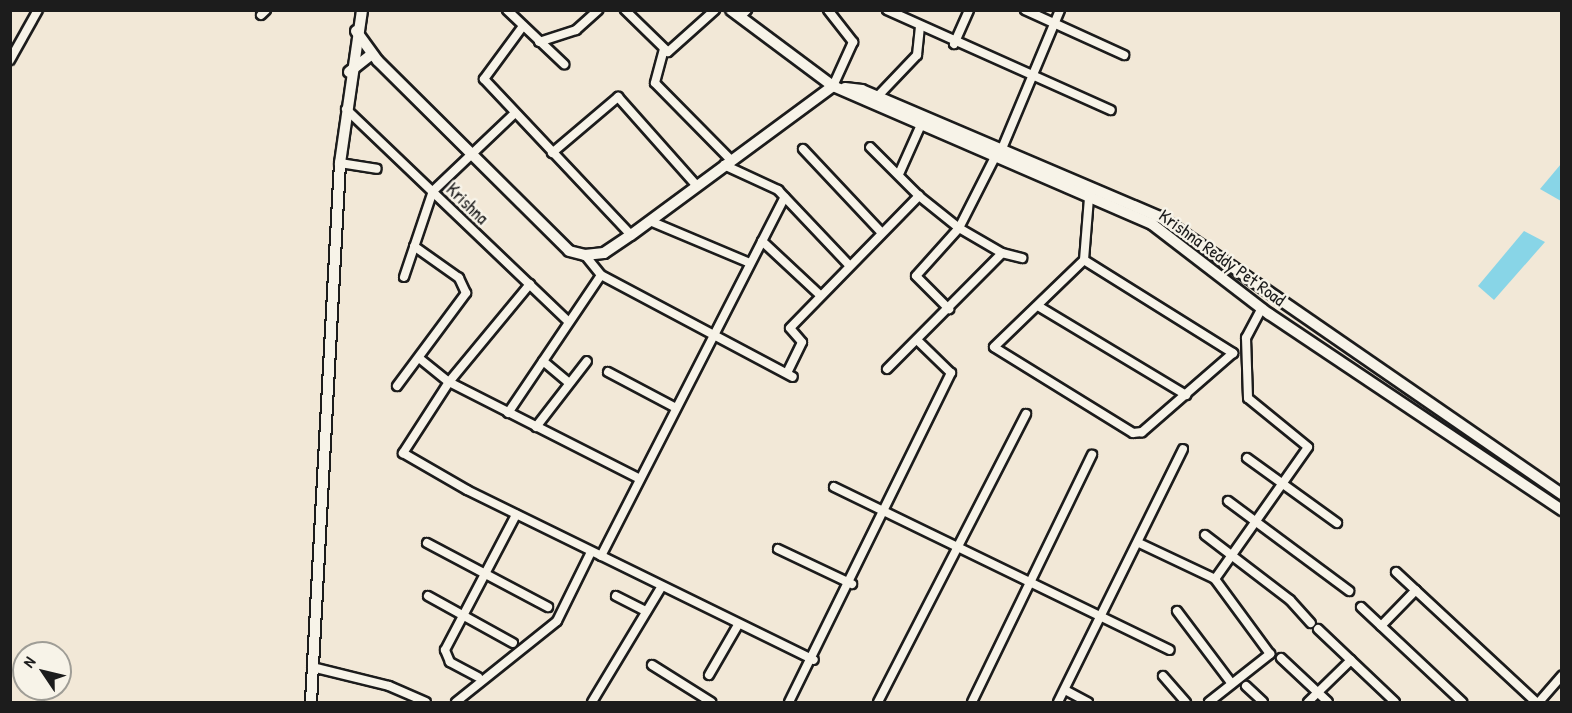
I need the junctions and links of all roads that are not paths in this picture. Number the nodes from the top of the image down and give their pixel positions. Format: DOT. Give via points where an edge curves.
graph roads {
  1 [pos="38,10"];
  2 [pos="362,10"];
  3 [pos="507,10"];
  4 [pos="598,10"];
  5 [pos="625,10"];
  6 [pos="715,10"];
  7 [pos="828,10"];
  8 [pos="887,10"];
  9 [pos="969,10"];
  10 [pos="1025,10"];
  11 [pos="1060,10"];
  12 [pos="740,12"];
  13 [pos="1054,24"];
  14 [pos="523,26"];
  15 [pos="920,28"];
  16 [pos="356,31"];
  17 [pos="539,42"];
  18 [pos="954,44"];
  19 [pos="664,49"];
  20 [pos="372,54"];
  21 [pos="1124,55"];
  22 [pos="10,60"];
  23 [pos="564,64"];
  24 [pos="349,72"];
  25 [pos="1032,77"];
  26 [pos="833,86"];
  27 [pos="877,97"];
  28 [pos="345,108"];
  29 [pos="1111,110"];
  30 [pos="515,113"];
  31 [pos="920,127"];
  32 [pos="870,147"];
  33 [pos="803,148"];
  34 [pos="470,152"];
  35 [pos="552,153"];
  36 [pos="998,155"];
  37 [pos="340,163"];
  38 [pos="727,163"];
  39 [pos="377,169"];
  40 [pos="899,174"];
  41 [pos="697,186"];
  42 [pos="433,191"];
  43 [pos="919,196"];
  44 [pos="785,197"];
  45 [pos="1089,198"];
  46 [pos="650,221"];
  47 [pos="959,228"];
  48 [pos="881,232"];
  49 [pos="631,236"];
  50 [pos="762,241"];
  51 [pos="414,246"];
  52 [pos="1002,253"];
  53 [pos="585,255"];
  54 [pos="1022,258"];
  55 [pos="1083,260"];
  56 [pos="750,263"];
  57 [pos="849,265"];
  58 [pos="601,275"];
  59 [pos="404,277"];
  60 [pos="530,284"];
  61 [pos="820,295"];
  62 [pos="1038,306"];
  63 [pos="1262,308"];
  64 [pos="949,309"];
  65 [pos="569,322"];
  66 [pos="714,334"];
  67 [pos="918,340"];
  68 [pos="419,358"];
  69 [pos="543,361"];
  70 [pos="587,361"];
  71 [pos="887,369"];
  72 [pos="608,372"];
  73 [pos="449,382"];
  74 [pos="569,383"];
  75 [pos="397,386"];
  76 [pos="1186,395"];
  77 [pos="676,408"];
  78 [pos="508,413"];
  79 [pos="1026,414"];
  80 [pos="536,427"];
  81 [pos="1184,448"];
  82 [pos="1092,455"];
  83 [pos="1247,458"];
  84 [pos="640,479"];
  85 [pos="1283,483"];
  86 [pos="834,487"];
  87 [pos="1562,494"];
  88 [pos="1228,501"];
  89 [pos="888,510"];
  90 [pos="1562,510"];
  91 [pos="516,515"];
  92 [pos="1256,521"];
  93 [pos="1337,523"];
  94 [pos="1205,535"];
  95 [pos="427,543"];
  96 [pos="1138,543"];
  97 [pos="955,544"];
  98 [pos="778,549"];
  99 [pos="591,552"];
  100 [pos="1233,554"];
  101 [pos="601,556"];
  102 [pos="1396,572"];
  103 [pos="485,574"];
  104 [pos="1215,579"];
  105 [pos="1029,580"];
  106 [pos="852,584"];
  107 [pos="662,586"];
  108 [pos="1416,590"];
  109 [pos="1349,591"];
  110 [pos="428,596"];
  111 [pos="616,596"];
  112 [pos="1361,607"];
  113 [pos="548,608"];
  114 [pos="1177,610"];
  115 [pos="646,612"];
  116 [pos="1101,615"];
  117 [pos="463,616"];
  118 [pos="738,625"];
  119 [pos="1381,626"];
  120 [pos="513,643"];
  121 [pos="1169,650"];
  122 [pos="1281,658"];
  123 [pos="814,660"];
  124 [pos="1351,660"];
  125 [pos="652,665"];
  126 [pos="312,668"];
  127 [pos="709,675"];
  128 [pos="1163,676"];
  129 [pos="1562,676"];
  130 [pos="478,677"];
  131 [pos="1232,684"];
  132 [pos="1245,686"];
  133 [pos="1065,690"];
  134 [pos="1317,693"];
  135 [pos="311,702"];
  136 [pos="426,702"];
  137 [pos="456,702"];
  138 [pos="592,702"];
  139 [pos="711,702"];
  140 [pos="789,702"];
  141 [pos="878,702"];
  142 [pos="972,702"];
  143 [pos="1058,702"];
  144 [pos="1088,702"];
  145 [pos="1186,702"];
  146 [pos="1209,702"];
  147 [pos="1263,702"];
  148 [pos="1308,702"];
  149 [pos="1328,702"];
  150 [pos="1395,702"];
  151 [pos="1461,702"];
  152 [pos="1537,702"];
  1 -- 22 [label="street"];
  2 -- 16 [label="main road"];
  3 -- 14 [label="street"];
  4 -- 17 [label="street" via="576,30"];
  5 -- 19 [label="street"];
  6 -- 19 [label="street" via="668,52"];
  7 -- 26 [label="street" via="853,42"];
  8 -- 15 [label="street"];
  9 -- 18 [label="street"];
  10 -- 13 [label="street"];
  11 -- 13 [label="street"];
  12 -- 26 [label="main road, Krishna Reddy Pet Road"];
  13 -- 21 [label="street"];
  13 -- 25 [label="street"];
  14 -- 17 [label="street"];
  14 -- 30 [label="street" via="484,79"];
  15 -- 18 [label="street"];
  15 -- 27 [label="street" via="916,55"];
  16 -- 20 [label="main road"];
  16 -- 24 [label="main road"];
  17 -- 23 [label="street"];
  18 -- 25 [label="street"];
  19 -- 38 [label="street" via="655,83"];
  20 -- 24 [label="main road"];
  20 -- 34 [label="main road"];
  24 -- 28 [label="main road"];
  25 -- 29 [label="street"];
  25 -- 36 [label="street"];
  26 -- 27 [label="main road, Krishna Reddy Pet Road"];
  26 -- 31 [label="main road, Krishna Reddy Pet Road"];
  26 -- 38 [label="main road"];
  27 -- 36 [label="main road, Krishna Reddy Pet Road"];
  28 -- 37 [label="main road"];
  28 -- 42 [label="street, Krishna"];
  30 -- 34 [label="street"];
  30 -- 35 [label="street"];
  31 -- 36 [label="main road, Krishna Reddy Pet Road"];
  31 -- 40 [label="street"];
  32 -- 40 [label="street"];
  33 -- 48 [label="street"];
  34 -- 42 [label="street"];
  34 -- 53 [label="main road" via="569,251"];
  35 -- 41 [label="street" via="618,97"];
  35 -- 49 [label="street"];
  36 -- 45 [label="main road, Krishna Reddy Pet Road"];
  36 -- 47 [label="street"];
  36 -- 87 [label="main road, Krishna Reddy Pet Road" via="1160,217"];
  37 -- 39 [label="street"];
  37 -- 126 [label="main road"];
  38 -- 41 [label="main road"];
  38 -- 44 [label="street"];
  40 -- 43 [label="street"];
  41 -- 46 [label="main road"];
  42 -- 51 [label="street"];
  42 -- 60 [label="street, Krishna"];
  43 -- 47 [label="street"];
  43 -- 48 [label="street"];
  44 -- 50 [label="street"];
  44 -- 57 [label="street"];
  45 -- 55 [label="street"];
  45 -- 63 [label="main road, Krishna Reddy Pet Road" via="1152,224"];
  46 -- 49 [label="main road"];
  46 -- 56 [label="street"];
  47 -- 52 [label="street"];
  47 -- 64 [label="street" via="916,276"];
  48 -- 57 [label="street"];
  49 -- 53 [label="main road" via="604,253"];
  50 -- 56 [label="street"];
  50 -- 61 [label="street"];
  51 -- 59 [label="street"];
  51 -- 68 [label="street" via="459,278 466,293"];
  52 -- 54 [label="street"];
  52 -- 64 [label="street"];
  53 -- 58 [label="street"];
  55 -- 62 [label="street"];
  55 -- 76 [label="street" via="1231,349 1231,357"];
  56 -- 66 [label="street"];
  57 -- 61 [label="street"];
  58 -- 65 [label="street"];
  58 -- 66 [label="street"];
  60 -- 65 [label="street, Krishna"];
  60 -- 73 [label="street"];
  61 -- 66 [label="street" via="790,328 802,342 790,375"];
  62 -- 76 [label="street"];
  62 -- 76 [label="street" via="996,341 997,352 1133,433 1142,432"];
  63 -- 85 [label="street" via="1246,338 1248,398 1308,447"];
  63 -- 90 [label="main road, Krishna Reddy Pet Road"];
  64 -- 67 [label="street"];
  65 -- 69 [label="street"];
  66 -- 77 [label="street"];
  67 -- 71 [label="street"];
  67 -- 89 [label="street" via="951,372"];
  68 -- 73 [label="street"];
  68 -- 75 [label="street"];
  69 -- 74 [label="street"];
  69 -- 78 [label="street"];
  70 -- 74 [label="street"];
  72 -- 77 [label="street"];
  73 -- 78 [label="street"];
  73 -- 91 [label="street" via="403,453"];
  74 -- 80 [label="street"];
  77 -- 84 [label="street"];
  78 -- 80 [label="street"];
  79 -- 97 [label="street"];
  80 -- 84 [label="street"];
  81 -- 96 [label="street"];
  82 -- 105 [label="street"];
  83 -- 85 [label="street"];
  84 -- 101 [label="street"];
  85 -- 92 [label="street"];
  85 -- 93 [label="street"];
  86 -- 89 [label="street"];
  88 -- 92 [label="street"];
  89 -- 97 [label="street"];
  89 -- 106 [label="street"];
  91 -- 99 [label="street"];
  91 -- 103 [label="street"];
  92 -- 100 [label="street"];
  92 -- 109 [label="street"];
  94 -- 100 [label="street"];
  95 -- 103 [label="street"];
  96 -- 104 [label="street"];
  96 -- 116 [label="street"];
  97 -- 105 [label="street"];
  97 -- 141 [label="street"];
  98 -- 106 [label="street"];
  99 -- 101 [label="street"];
  99 -- 137 [label="street" via="557,621"];
  100 -- 104 [label="street"];
  100 -- 124 [label="street"];
  101 -- 107 [label="street"];
  102 -- 108 [label="street"];
  103 -- 113 [label="street"];
  103 -- 117 [label="street"];
  104 -- 131 [label="street" via="1270,651"];
  105 -- 116 [label="street"];
  105 -- 142 [label="street"];
  106 -- 123 [label="street"];
  107 -- 115 [label="street"];
  107 -- 118 [label="street"];
  108 -- 119 [label="street"];
  108 -- 152 [label="street"];
  110 -- 117 [label="street"];
  111 -- 115 [label="street"];
  112 -- 119 [label="street"];
  114 -- 131 [label="street"];
  115 -- 138 [label="street"];
  116 -- 121 [label="street"];
  116 -- 133 [label="street"];
  117 -- 120 [label="street"];
  117 -- 130 [label="street" via="445,656"];
  118 -- 123 [label="street"];
  118 -- 127 [label="street"];
  119 -- 151 [label="street"];
  122 -- 134 [label="street"];
  123 -- 140 [label="street"];
  124 -- 134 [label="street"];
  124 -- 150 [label="street"];
  125 -- 139 [label="street"];
  126 -- 135 [label="main road"];
  126 -- 136 [label="street" via="388,686"];
  128 -- 145 [label="street"];
  129 -- 152 [label="street"];
  131 -- 146 [label="street"];
  132 -- 147 [label="street"];
  133 -- 143 [label="street"];
  133 -- 144 [label="street"];
  134 -- 148 [label="street"];
  134 -- 149 [label="street"];
}
